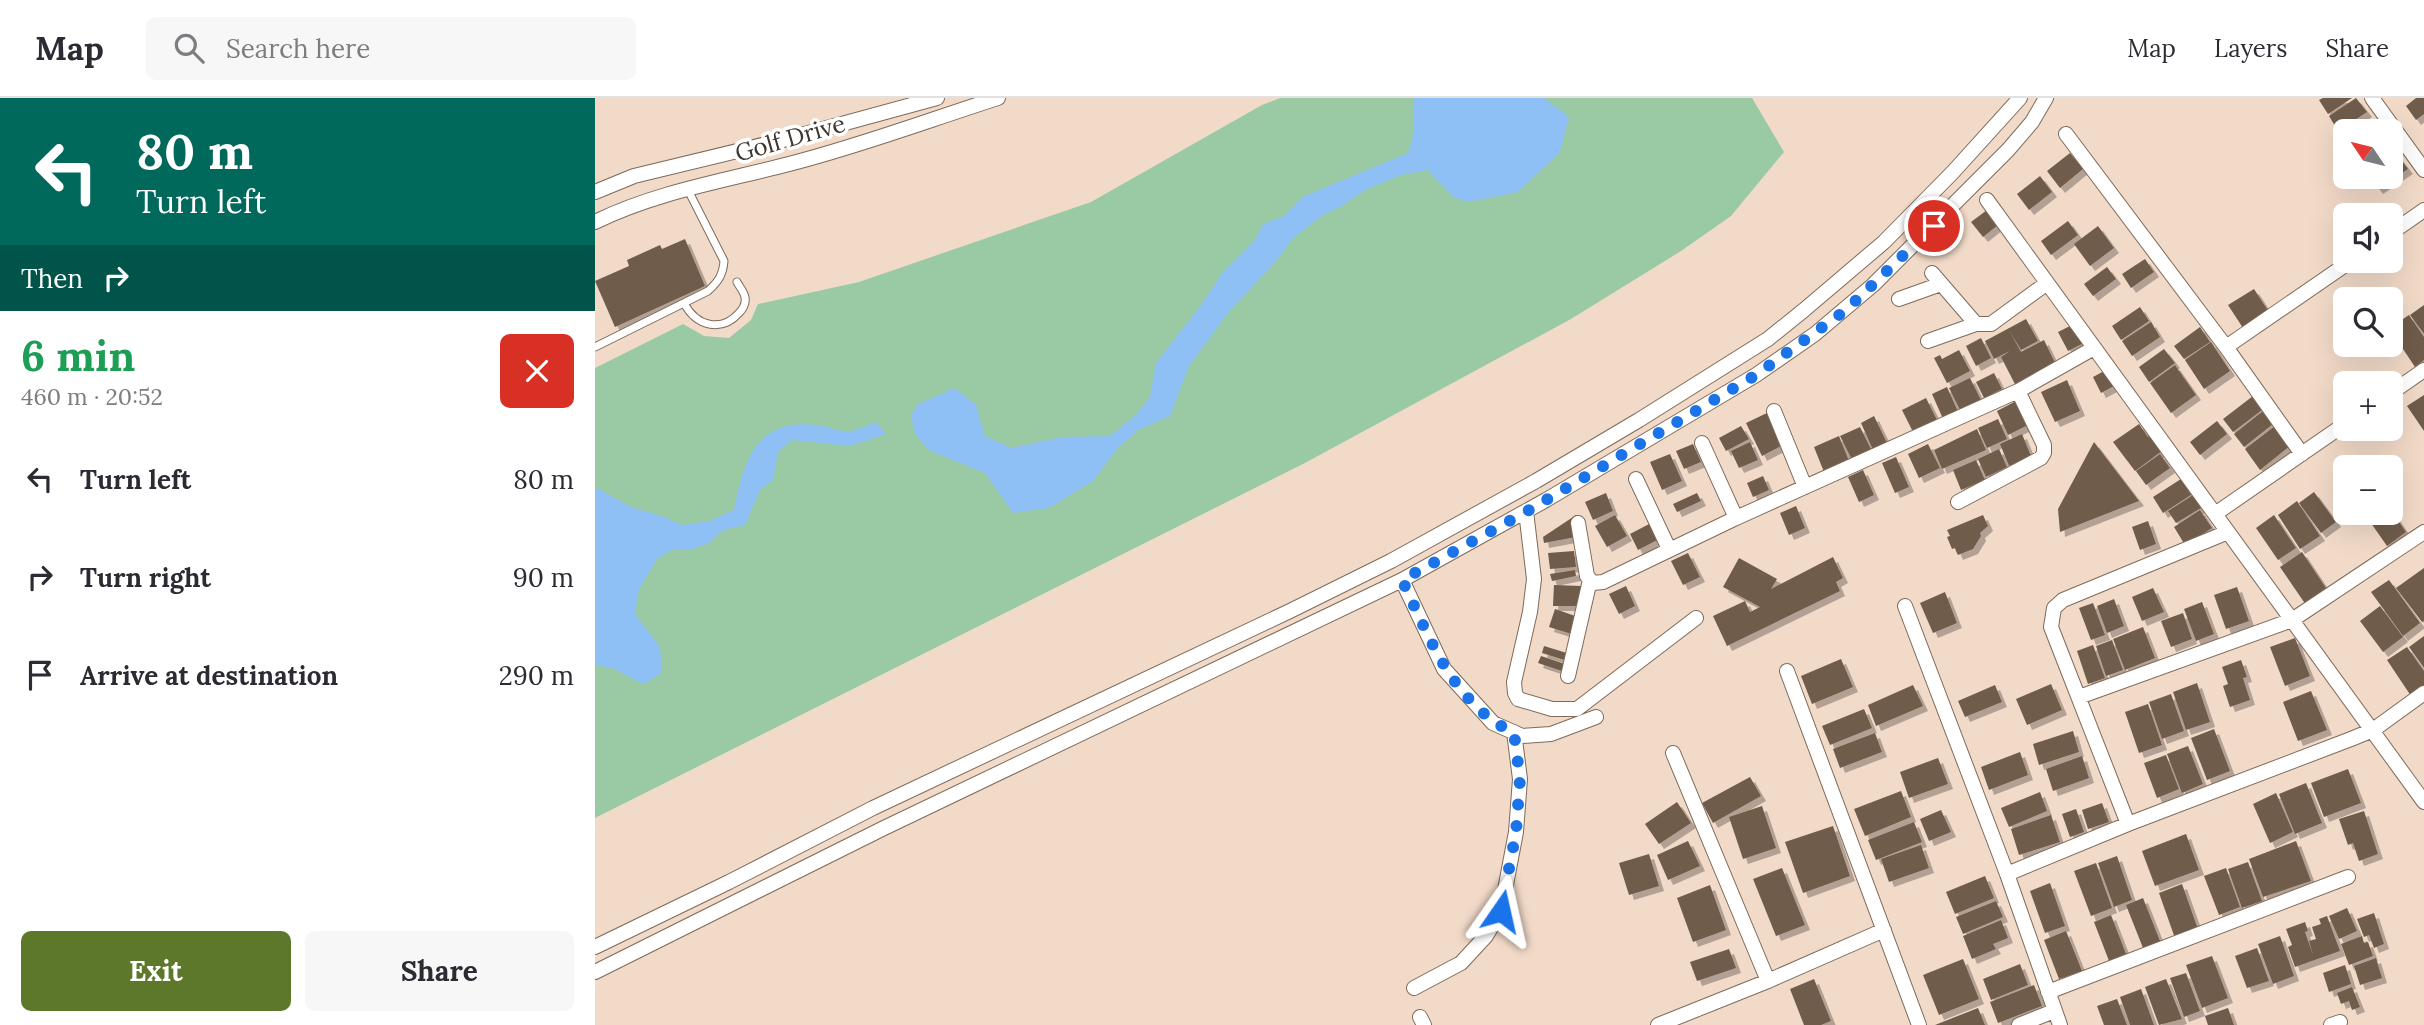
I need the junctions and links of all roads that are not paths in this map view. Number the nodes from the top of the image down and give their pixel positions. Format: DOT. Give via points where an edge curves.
graph roads {
  1 [pos="937,98"];
  2 [pos="998,98"];
  3 [pos="2020,98"];
  4 [pos="2046,98"];
  5 [pos="2372,98"];
  6 [pos="2066,134"];
  7 [pos="783,140"];
  8 [pos="791,164"];
  9 [pos="2424,170"];
  10 [pos="687,188"];
  11 [pos="595,192"];
  12 [pos="1987,200"];
  13 [pos="2424,210"];
  14 [pos="595,222"];
  15 [pos="2403,225"];
  16 [pos="2333,273"];
  17 [pos="737,282"];
  18 [pos="2047,283"];
  19 [pos="1899,299"];
  20 [pos="684,303"];
  21 [pos="1976,324"];
  22 [pos="1928,341"];
  23 [pos="595,347"];
  24 [pos="2225,347"];
  25 [pos="2094,348"];
  26 [pos="2424,370"];
  27 [pos="2403,385"];
  28 [pos="2018,391"];
  29 [pos="1774,411"];
  30 [pos="2333,432"];
  31 [pos="1702,443"];
  32 [pos="2302,454"];
  33 [pos="1636,479"];
  34 [pos="1536,481"];
  35 [pos="1805,486"];
  36 [pos="1546,500"];
  37 [pos="1958,502"];
  38 [pos="1526,512"];
  39 [pos="2215,514"];
  40 [pos="1736,517"];
  41 [pos="1578,523"];
  42 [pos="2424,532"];
  43 [pos="2228,533"];
  44 [pos="1669,549"];
  45 [pos="1402,580"];
  46 [pos="1590,580"];
  47 [pos="1905,606"];
  48 [pos="1696,618"];
  49 [pos="2292,620"];
  50 [pos="1787,671"];
  51 [pos="1568,676"];
  52 [pos="2424,693"];
  53 [pos="2079,697"];
  54 [pos="1596,717"];
  55 [pos="2373,730"];
  56 [pos="1514,733"];
  57 [pos="1673,753"];
  58 [pos="2424,802"];
  59 [pos="873,808"];
  60 [pos="2128,824"];
  61 [pos="884,828"];
  62 [pos="2007,874"];
  63 [pos="2348,877"];
  64 [pos="1884,930"];
  65 [pos="595,947"];
  66 [pos="595,972"];
  67 [pos="1768,981"];
  68 [pos="1414,988"];
  69 [pos="2048,992"];
  70 [pos="2057,1018"];
  71 [pos="1658,1025"];
  72 [pos="1919,1025"];
  73 [pos="2019,1025"];
  1 -- 7 [label="street, Golf Drive"];
  2 -- 8 [label="street, Golf Drive"];
  3 -- 34 [label="street" via="1884,242 1768,340"];
  4 -- 36 [label="street" via="2008,149 1846,310 1756,375"];
  5 -- 9 [label="street"];
  6 -- 24 [label="street"];
  7 -- 8 [label="street"];
  7 -- 11 [label="street, Golf Drive" via="633,176"];
  8 -- 10 [label="street, Golf Drive"];
  10 -- 14 [label="street, Golf Drive"];
  10 -- 20 [label="lane" via="725,261 718,282"];
  12 -- 18 [label="street"];
  13 -- 15 [label="street"];
  16 -- 24 [label="street"];
  17 -- 20 [label="lane" via="745,297 743,309 721,326 695,317"];
  18 -- 21 [label="street" via="1990,324"];
  18 -- 25 [label="street"];
  19 -- 21 [label="street" via="1936,278"];
  20 -- 23 [label="lane"];
  21 -- 22 [label="street"];
  24 -- 32 [label="street"];
  25 -- 28 [label="street"];
  25 -- 39 [label="street"];
  26 -- 27 [label="street"];
  28 -- 35 [label="street"];
  28 -- 37 [label="street" via="2044,453"];
  29 -- 35 [label="street"];
  30 -- 32 [label="street"];
  31 -- 40 [label="street"];
  32 -- 39 [label="street"];
  33 -- 44 [label="street"];
  34 -- 36 [label="street"];
  34 -- 59 [label="street" via="1290,611"];
  35 -- 40 [label="street"];
  36 -- 38 [label="street"];
  38 -- 45 [label="street"];
  38 -- 48 [label="street" via="1534,579 1514,682 1518,699 1552,709 1577,709"];
  39 -- 43 [label="street"];
  40 -- 44 [label="street"];
  41 -- 46 [label="street"];
  42 -- 49 [label="street"];
  43 -- 49 [label="street"];
  43 -- 53 [label="street" via="2063,600 2054,608 2051,627"];
  44 -- 46 [label="street" via="1604,582"];
  45 -- 56 [label="street" via="1444,669 1493,723"];
  45 -- 61 [label="street"];
  46 -- 51 [label="street"];
  47 -- 62 [label="street"];
  49 -- 53 [label="street"];
  49 -- 55 [label="street"];
  50 -- 64 [label="street"];
  52 -- 55 [label="street"];
  53 -- 60 [label="street"];
  54 -- 56 [label="street" via="1552,734"];
  55 -- 58 [label="street"];
  55 -- 60 [label="street"];
  56 -- 68 [label="street" via="1520,779 1516,832 1501,911 1461,963"];
  57 -- 67 [label="street"];
  59 -- 61 [label="street"];
  59 -- 65 [label="street"];
  60 -- 62 [label="street"];
  61 -- 66 [label="street"];
  62 -- 69 [label="street"];
  63 -- 69 [label="street"];
  64 -- 67 [label="street"];
  64 -- 72 [label="street"];
  67 -- 71 [label="street"];
  69 -- 70 [label="street"];
  70 -- 73 [label="street"];
}
